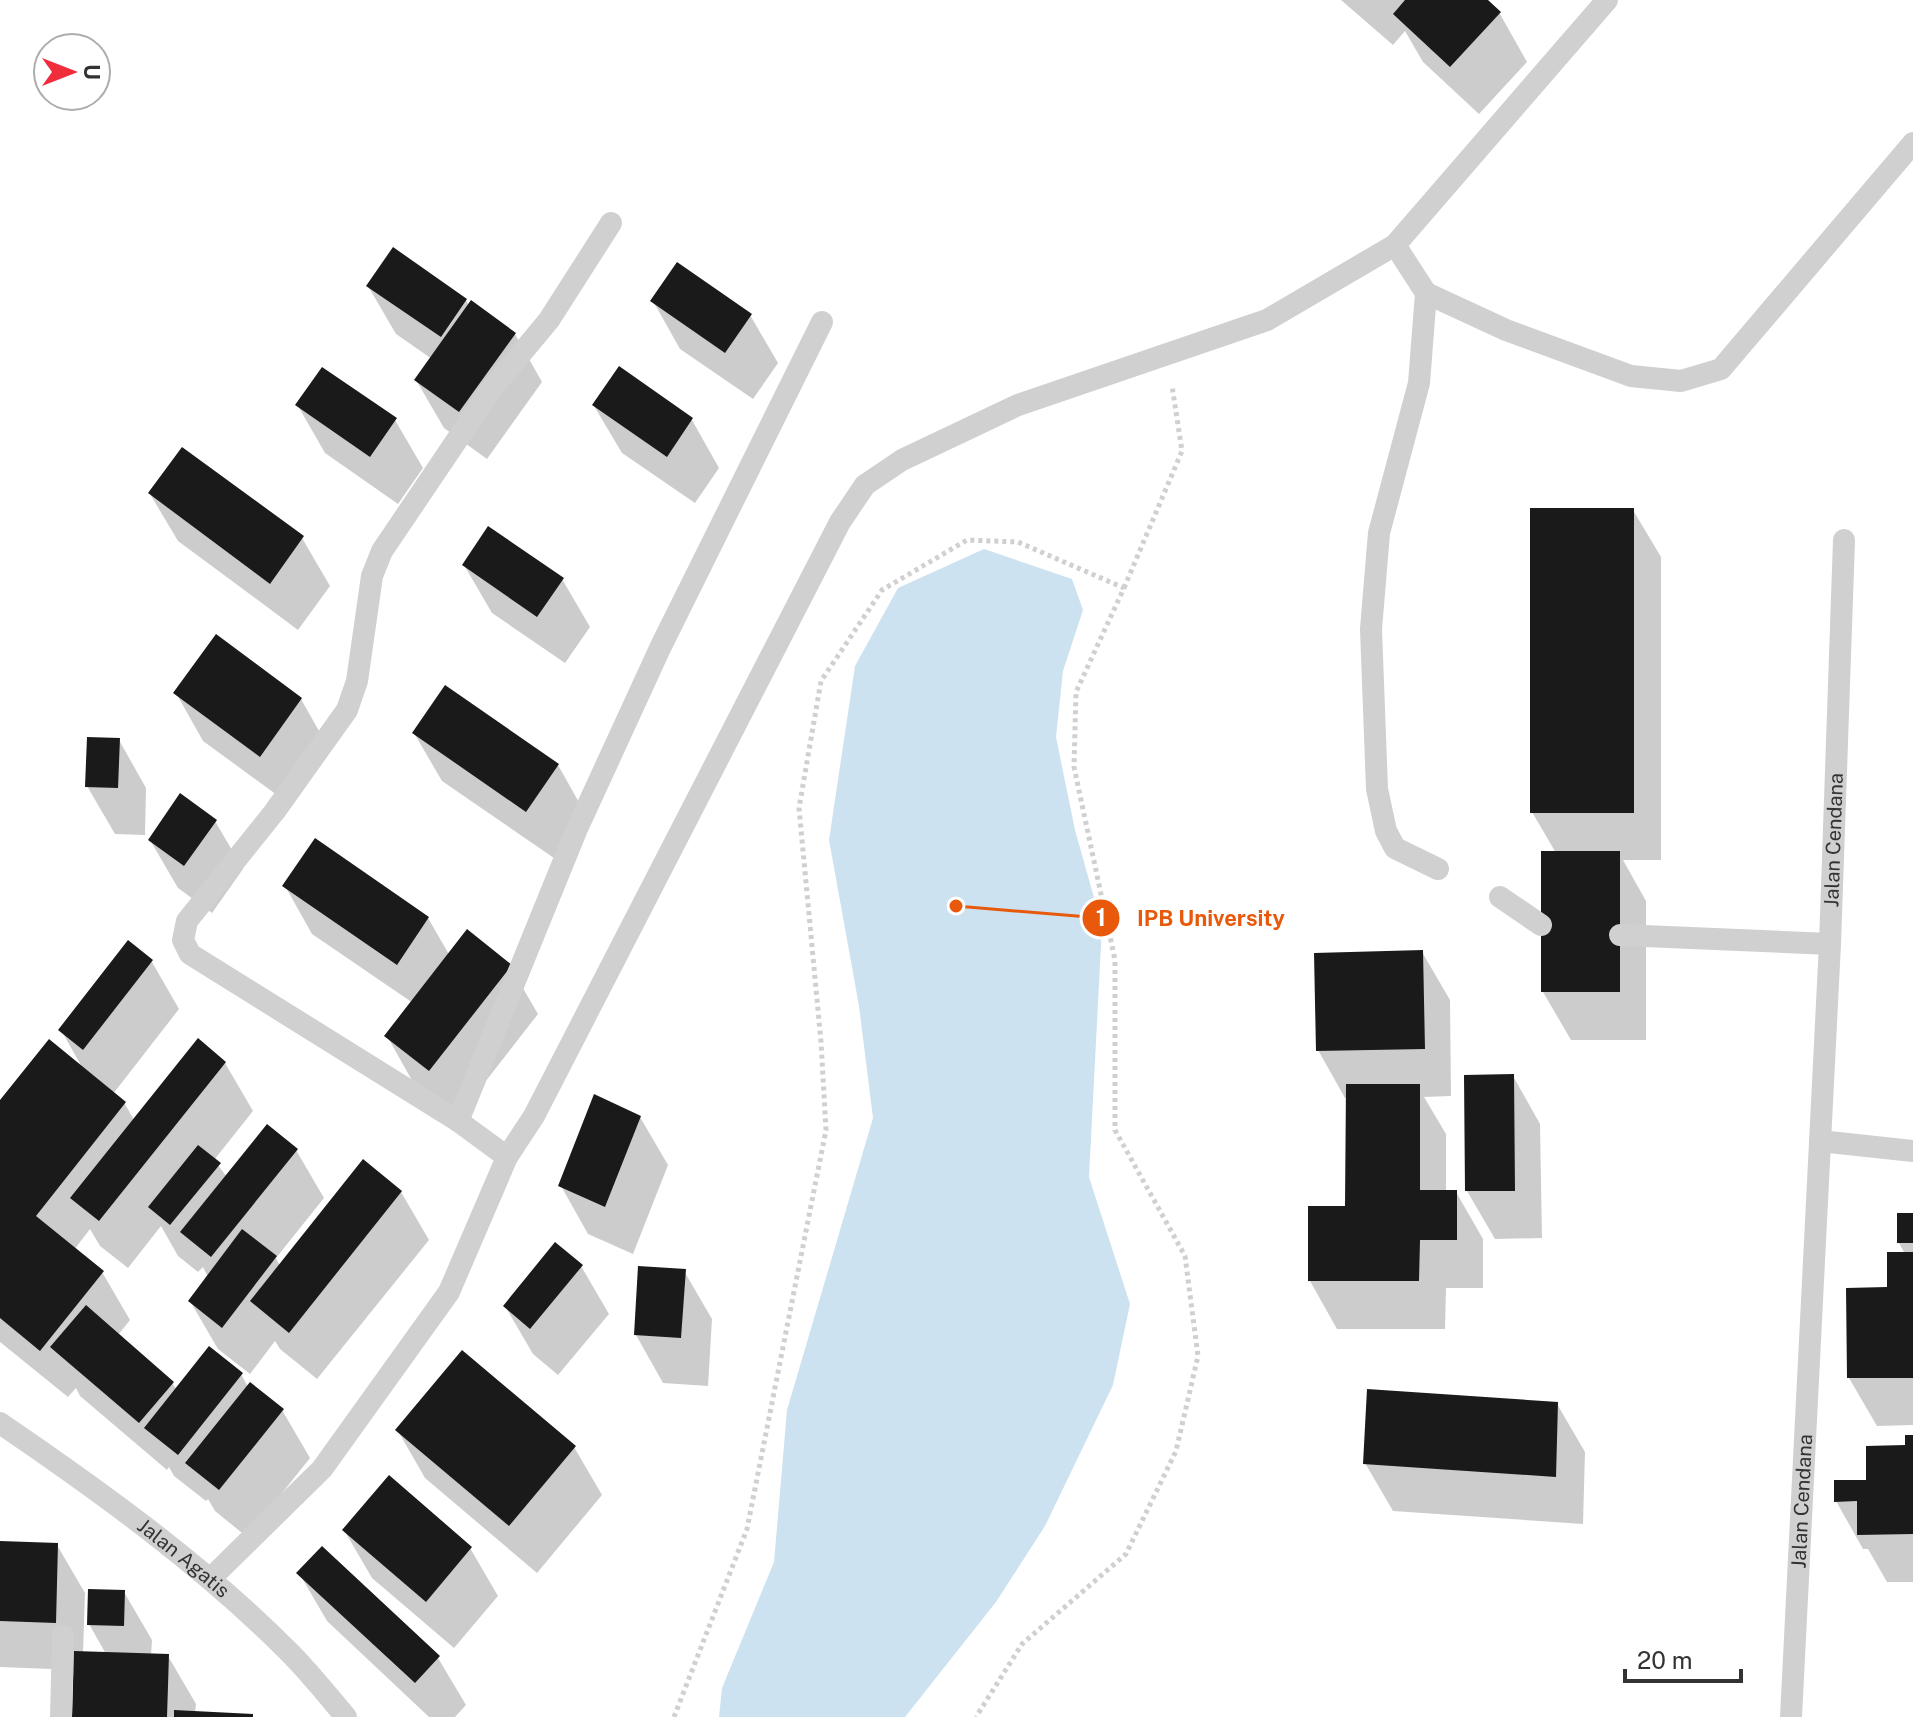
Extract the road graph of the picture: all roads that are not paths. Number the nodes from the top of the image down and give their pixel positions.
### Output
1 (1607, 0) edge
2 (1913, 143) edge
3 (611, 223) dead end
4 (1395, 245) junction
5 (1426, 293) junction
6 (822, 322) dead end
7 (1844, 540) dead end
8 (1438, 869) dead end
9 (1500, 897) dead end
10 (1541, 925) dead end
11 (1620, 935) dead end
12 (1830, 944) junction
13 (458, 1121) junction
14 (1820, 1141) junction
15 (1913, 1151) edge
16 (507, 1157) junction
17 (0, 1423) edge
18 (210, 1579) junction
19 (63, 1636) dead end
20 (61, 1717) edge
21 (346, 1717) edge
22 (1791, 1717) edge

1 - 4 lane
2 - 5 lane
3 - 13 lane
4 - 5 lane
4 - 16 lane
5 - 8 lane
6 - 13 lane
7 - 12 lane, Jalan Cendana
9 - 10 lane
11 - 12 lane
12 - 14 lane, Jalan Cendana
13 - 16 lane
14 - 15 lane
14 - 22 lane, Jalan Cendana
16 - 18 lane
17 - 18 lane, Jalan Agatis
18 - 21 lane, Jalan Agatis
19 - 20 lane

